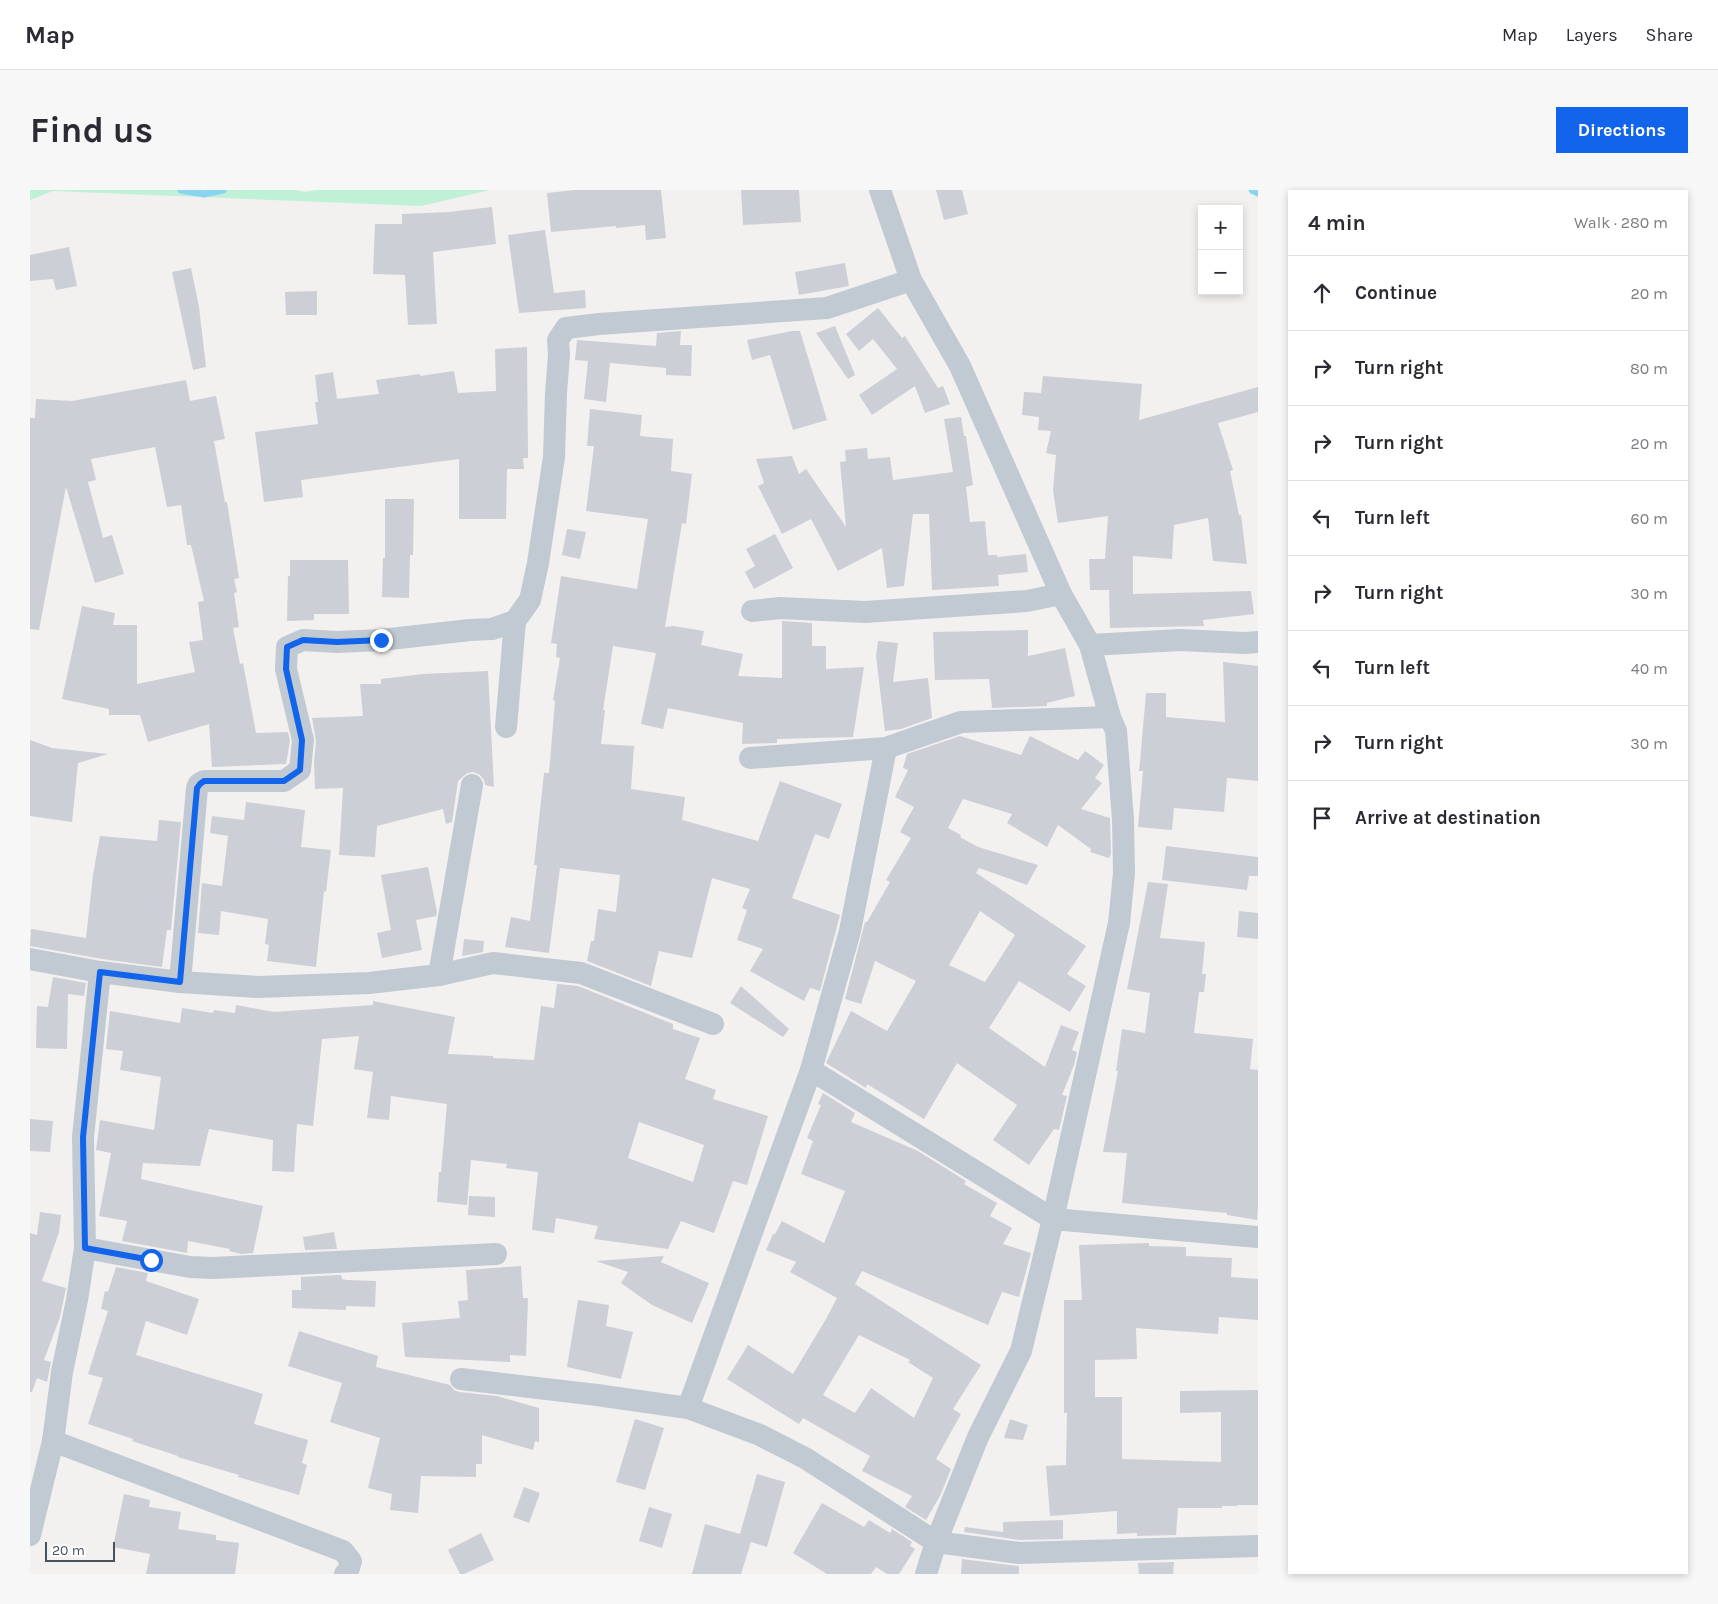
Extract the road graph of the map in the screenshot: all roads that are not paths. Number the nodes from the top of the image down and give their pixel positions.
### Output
1 (880, 190) edge
2 (911, 280) junction
3 (1061, 594) junction
4 (752, 611) dead end
5 (515, 621) junction
6 (1258, 642) edge
7 (1090, 645) junction
8 (1110, 716) junction
9 (506, 727) dead end
10 (886, 748) junction
11 (750, 758) dead end
12 (472, 785) dead end
13 (30, 959) edge
14 (100, 972) junction
15 (439, 975) junction
16 (180, 982) junction
17 (713, 1024) dead end
18 (811, 1070) junction
19 (1053, 1219) junction
20 (1258, 1237) edge
21 (85, 1248) junction
22 (496, 1254) dead end
23 (462, 1379) dead end
24 (688, 1408) junction
25 (52, 1441) junction
26 (30, 1536) edge
27 (936, 1542) junction
28 (1258, 1546) edge
29 (344, 1574) edge
30 (926, 1574) edge

1 - 2 street
2 - 3 street
2 - 5 street
3 - 4 street
3 - 7 street
5 - 9 street
5 - 16 street
6 - 7 street
7 - 8 street
8 - 10 street
8 - 19 street
10 - 11 street
10 - 18 street
12 - 15 street
13 - 14 street
14 - 16 street
14 - 21 street
15 - 16 street
15 - 17 street
18 - 19 street
18 - 24 street
19 - 20 street
19 - 27 street
21 - 22 street
21 - 25 street
23 - 24 street
24 - 27 street
25 - 26 street
25 - 29 street
27 - 28 street
27 - 30 street

